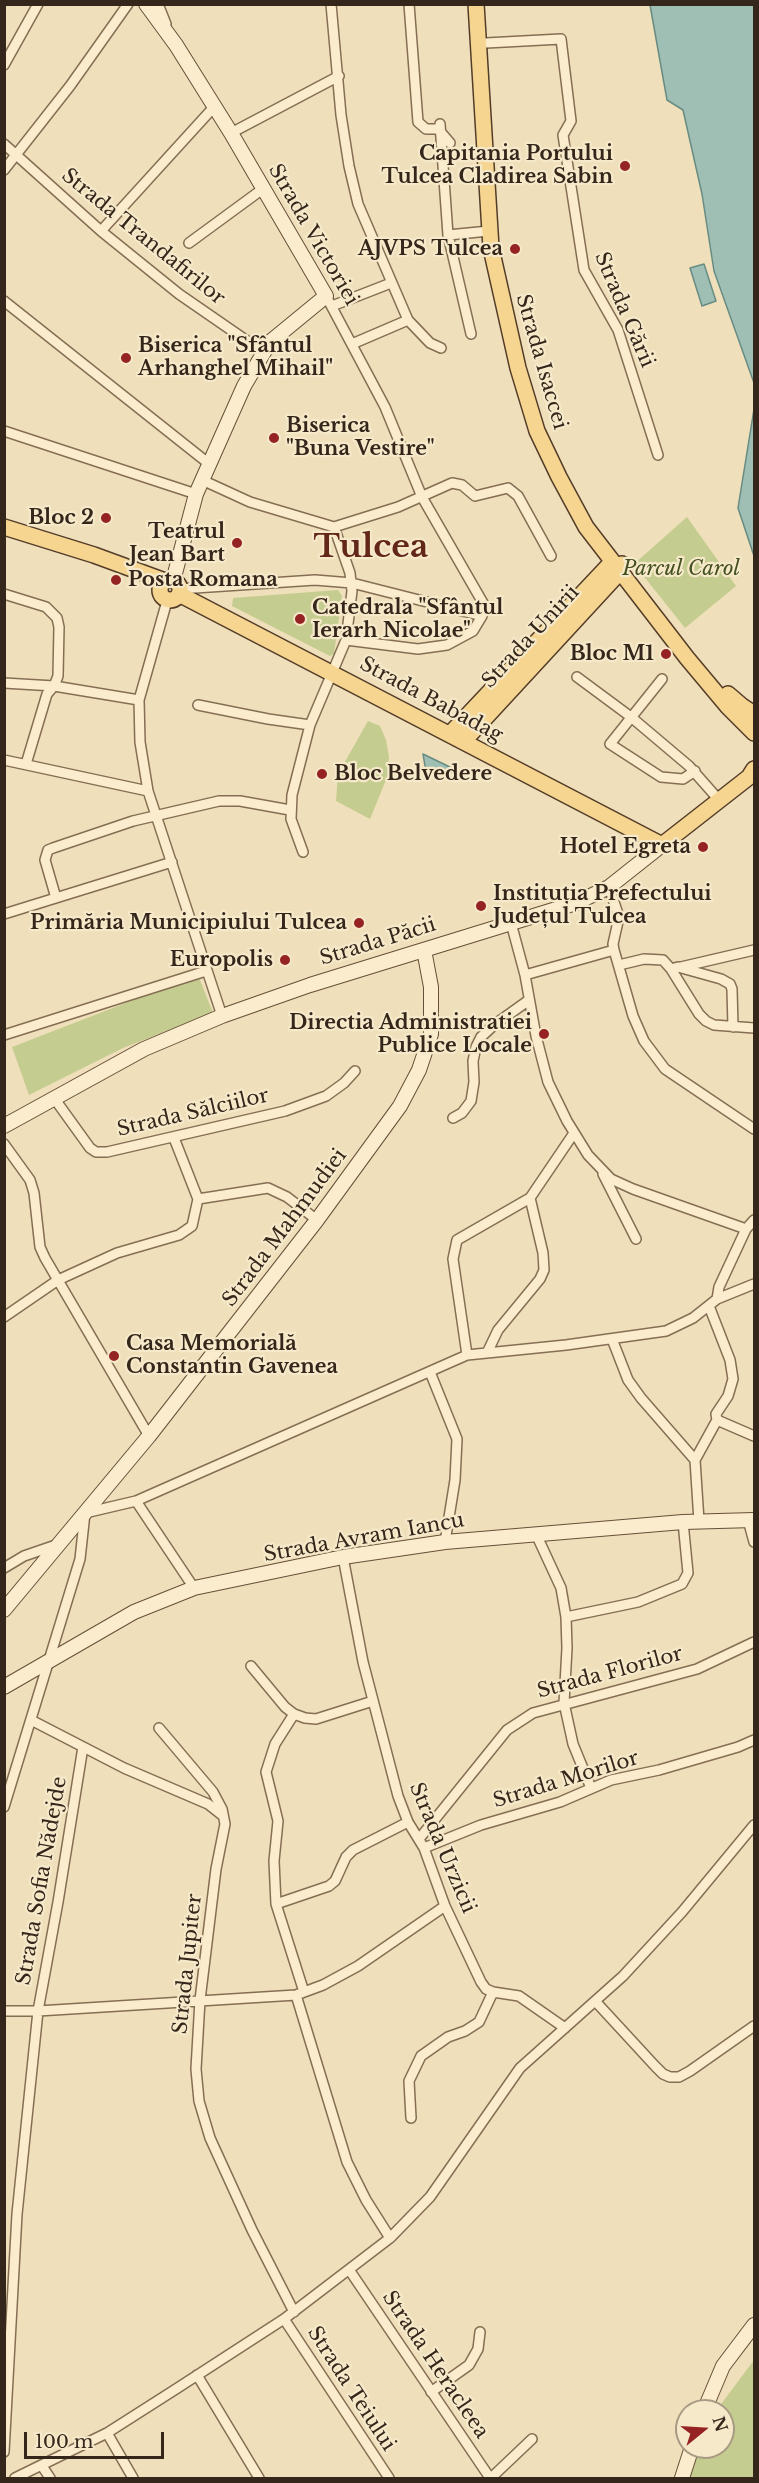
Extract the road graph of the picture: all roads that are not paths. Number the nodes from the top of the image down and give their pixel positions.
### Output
1 (38, 4) edge
2 (128, 4) edge
3 (146, 4) edge
4 (158, 4) edge
5 (331, 4) edge
6 (409, 4) edge
7 (476, 4) edge
8 (484, 4) edge
9 (486, 43) junction
10 (176, 45) junction
11 (4, 65) edge
12 (339, 76) junction
13 (213, 108) junction
14 (441, 128) junction
15 (231, 133) junction
16 (450, 143) dead end
17 (4, 144) edge
18 (17, 154) junction
19 (4, 170) edge
20 (264, 188) junction
21 (101, 231) junction
22 (489, 231) junction
23 (448, 235) junction
24 (189, 243) dead end
25 (392, 284) junction
26 (4, 301) edge
27 (329, 301) junction
28 (408, 320) junction
29 (471, 334) dead end
30 (352, 344) junction
31 (441, 348) dead end
32 (263, 352) junction
33 (4, 430) edge
34 (658, 455) dead end
35 (208, 463) junction
36 (202, 480) junction
37 (196, 494) junction
38 (422, 497) junction
39 (4, 527) edge
40 (334, 527) junction
41 (4, 536) edge
42 (551, 556) dead end
43 (618, 563) junction
44 (352, 583) junction
45 (171, 589) junction
46 (4, 594) edge
47 (482, 616) junction
48 (346, 640) junction
49 (333, 672) junction
50 (577, 677) dead end
51 (662, 679) dead end
52 (4, 682) edge
53 (54, 686) junction
54 (139, 700) junction
55 (198, 705) dead end
56 (754, 714) edge
57 (631, 717) junction
58 (310, 725) junction
59 (754, 733) edge
60 (450, 734) junction
61 (465, 740) junction
62 (7, 761) edge
63 (26, 764) junction
64 (695, 771) junction
65 (752, 773) edge
66 (148, 791) junction
67 (719, 800) junction
68 (290, 810) junction
69 (156, 815) junction
70 (663, 845) junction
71 (303, 852) dead end
72 (172, 862) junction
73 (609, 887) junction
74 (56, 898) junction
75 (4, 914) edge
76 (511, 923) junction
77 (424, 950) junction
78 (614, 950) junction
79 (754, 950) edge
80 (619, 966) junction
81 (675, 968) junction
82 (206, 971) junction
83 (525, 975) junction
84 (529, 1000) junction
85 (222, 1016) junction
86 (733, 1027) junction
87 (754, 1028) edge
88 (4, 1035) edge
89 (355, 1071) dead end
90 (54, 1098) junction
91 (453, 1118) dead end
92 (4, 1126) edge
93 (754, 1129) edge
94 (574, 1133) junction
95 (174, 1138) junction
96 (4, 1144) edge
97 (602, 1172) junction
98 (530, 1198) junction
99 (198, 1199) junction
100 (317, 1220) junction
101 (754, 1220) edge
102 (746, 1229) junction
103 (636, 1239) dead end
104 (58, 1280) junction
105 (754, 1284) edge
106 (717, 1299) junction
107 (709, 1306) junction
108 (4, 1317) edge
109 (612, 1339) junction
110 (487, 1353) junction
111 (467, 1355) junction
112 (430, 1372) junction
113 (717, 1420) junction
114 (149, 1436) junction
115 (754, 1436) edge
116 (695, 1460) junction
117 (136, 1501) junction
118 (85, 1513) junction
119 (751, 1520) edge
120 (699, 1521) junction
121 (683, 1522) junction
122 (536, 1534) junction
123 (445, 1542) junction
124 (754, 1542) edge
125 (58, 1544) junction
126 (4, 1555) edge
127 (343, 1557) junction
128 (9, 1565) edge
129 (194, 1588) junction
130 (4, 1610) edge
131 (566, 1617) junction
132 (754, 1642) edge
133 (50, 1661) junction
134 (250, 1666) dead end
135 (4, 1687) edge
136 (373, 1701) junction
137 (564, 1703) junction
138 (294, 1714) junction
139 (31, 1720) junction
140 (159, 1728) dead end
141 (754, 1740) edge
142 (83, 1747) junction
143 (591, 1788) junction
144 (4, 1808) edge
145 (223, 1816) junction
146 (408, 1822) junction
147 (754, 1825) edge
148 (419, 1839) junction
149 (424, 1848) junction
150 (276, 1904) junction
151 (446, 1906) junction
152 (493, 1992) junction
153 (300, 1994) junction
154 (200, 2000) junction
155 (596, 2002) junction
156 (4, 2011) edge
157 (38, 2011) junction
158 (754, 2026) edge
159 (565, 2028) junction
160 (411, 2118) dead end
161 (390, 2238) junction
162 (350, 2271) junction
163 (294, 2312) junction
164 (284, 2319) junction
165 (754, 2325) edge
166 (480, 2332) dead end
167 (197, 2375) junction
168 (431, 2392) junction
169 (709, 2399) edge
170 (107, 2433) junction
171 (532, 2439) dead end
172 (4, 2452) edge
173 (688, 2459) edge
174 (42, 2466) junction
175 (15, 2478) edge
176 (50, 2478) edge
177 (133, 2478) edge
178 (259, 2478) edge
179 (389, 2478) edge
180 (490, 2478) edge
181 (682, 2478) edge

1 - 11 street
2 - 18 street
3 - 10 street, Strada Victoriei
4 - 10 street
5 - 12 street
6 - 14 street
7 - 22 main road, Strada Isaccei
8 - 9 main road, Strada Isaccei
9 - 34 street, Strada Gării
9 - 43 main road, Strada Isaccei
10 - 13 street, Strada Victoriei
12 - 15 street
12 - 25 street
13 - 15 street, Strada Victoriei
13 - 21 street
14 - 16 street
14 - 23 street
15 - 20 street, Strada Victoriei
17 - 18 street, Strada Trandafirilor
18 - 19 street
18 - 21 street, Strada Trandafirilor
20 - 24 street
20 - 27 street, Strada Victoriei
21 - 32 street, Strada Trandafirilor
22 - 23 street
22 - 43 main road, Strada Isaccei
23 - 29 street
25 - 27 street
25 - 28 street
26 - 35 street
27 - 30 street, Strada Victoriei
27 - 32 street
28 - 30 street
28 - 31 street
30 - 38 street, Strada Victoriei
32 - 35 street
33 - 37 street
35 - 36 street
36 - 37 street
36 - 40 street
37 - 45 street
38 - 40 street
38 - 42 street
38 - 47 street, Strada Victoriei
39 - 45 main road, Strada Babadag
40 - 44 street
41 - 45 main road, Strada Babadag
43 - 56 main road, Strada Isaccei
43 - 59 main road, Strada Isaccei
43 - 60 main road, Strada Unirii
43 - 61 main road, Strada Unirii
44 - 45 street
44 - 47 street
44 - 48 street
45 - 49 main road, Strada Babadag
45 - 54 street
46 - 53 street
47 - 48 street
48 - 49 street
49 - 58 street
49 - 60 main road, Strada Babadag
50 - 57 street
51 - 57 street
52 - 53 street
53 - 54 street
53 - 63 street
54 - 66 street
55 - 58 street
57 - 64 street
57 - 64 street
58 - 68 street
60 - 61 main road, Strada Babadag
61 - 70 main road, Strada Babadag
62 - 63 street
63 - 66 street
64 - 67 street
65 - 67 main road, Strada Păcii
66 - 69 street
67 - 70 main road, Strada Păcii
68 - 69 street
68 - 71 street
69 - 72 street
69 - 74 street
70 - 73 street, Strada Păcii
72 - 74 street
72 - 82 street
73 - 76 street, Strada Păcii
73 - 78 street
74 - 75 street
76 - 77 street, Strada Păcii
76 - 83 street
77 - 85 street, Strada Păcii
77 - 100 street, Strada Mahmudiei
78 - 80 street
78 - 83 street
79 - 81 street
80 - 81 street
80 - 93 street
81 - 86 street
81 - 86 street
82 - 85 street
82 - 88 street
83 - 84 street
84 - 91 street
84 - 94 street
85 - 90 street, Strada Păcii
86 - 87 street
89 - 95 street, Strada Sălciilor
90 - 92 street, Strada Păcii
90 - 95 street, Strada Sălciilor
94 - 97 street
94 - 98 street
95 - 99 street
96 - 104 street
97 - 102 street
97 - 103 street
98 - 110 street
98 - 111 street
99 - 100 street
99 - 104 street
100 - 114 street, Strada Mahmudiei
101 - 102 street
102 - 106 street
104 - 108 street
104 - 114 street
105 - 106 street
106 - 107 street
107 - 109 street
107 - 113 street
109 - 110 street
109 - 116 street
110 - 111 street
111 - 112 street
112 - 117 street
112 - 123 street
113 - 115 street
113 - 116 street
114 - 118 street, Strada Mahmudiei
116 - 120 street
117 - 118 street
117 - 129 street
118 - 125 street, Strada Mahmudiei
118 - 133 street
119 - 120 street, Strada Avram Iancu
119 - 124 street
120 - 121 street, Strada Avram Iancu
121 - 122 street, Strada Avram Iancu
121 - 131 street
122 - 123 street, Strada Avram Iancu
122 - 131 street
123 - 127 street, Strada Avram Iancu
125 - 128 street
125 - 130 street, Strada Mahmudiei
126 - 128 street
127 - 129 street, Strada Avram Iancu
127 - 136 street, Strada Urzicii
129 - 133 street, Strada Avram Iancu
131 - 137 street
132 - 137 street, Strada Florilor
133 - 135 street, Strada Avram Iancu
133 - 139 street
134 - 138 street
136 - 138 street
136 - 146 street, Strada Urzicii
137 - 143 street
137 - 148 street, Strada Florilor
138 - 150 street
139 - 142 street
139 - 144 street
140 - 145 street
141 - 143 street, Strada Morilor
142 - 145 street
142 - 157 street, Strada Sofia Nădejde
143 - 149 street, Strada Morilor
145 - 154 street, Strada Jupiter
146 - 148 street, Strada Urzicii
146 - 150 street
147 - 155 street
148 - 149 street, Strada Urzicii
149 - 151 street, Strada Urzicii
150 - 153 street
151 - 152 street, Strada Urzicii
151 - 153 street
152 - 159 street
152 - 160 street
153 - 154 street
153 - 161 street
154 - 157 street
154 - 163 street, Strada Jupiter
155 - 158 street
155 - 159 street
156 - 157 street
157 - 172 street, Strada Sofia Nădejde
159 - 161 street
161 - 162 street
162 - 163 street
162 - 168 street, Strada Heracleea
163 - 164 street
164 - 167 street
164 - 179 street, Strada Teiului
165 - 169 street
166 - 168 street
167 - 170 street
167 - 178 street
168 - 180 street, Strada Heracleea
170 - 174 street
170 - 177 street
171 - 180 street
173 - 181 street
174 - 175 street
174 - 176 street

